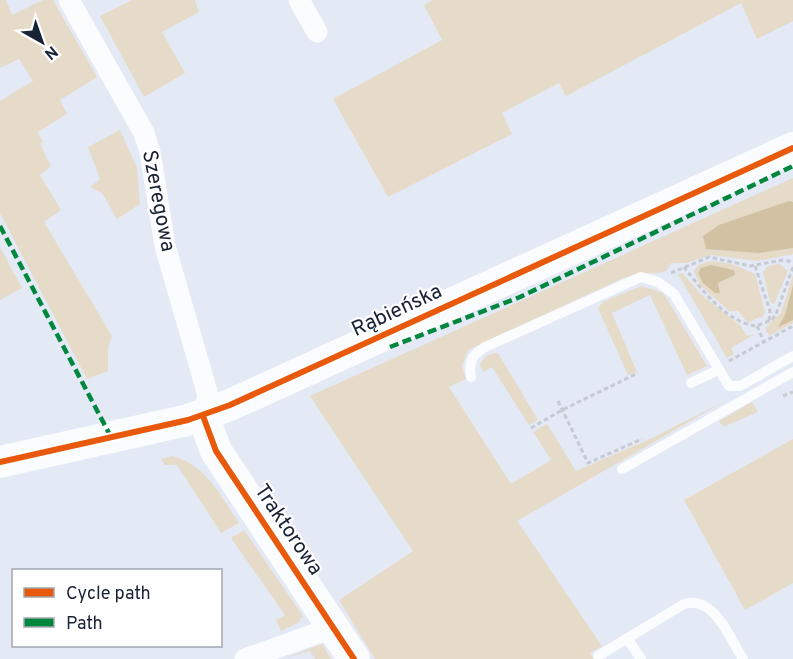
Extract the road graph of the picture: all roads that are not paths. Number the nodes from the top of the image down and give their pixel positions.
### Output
1 (69, 0) edge
2 (298, 0) edge
3 (317, 32) dead end
4 (793, 148) edge
5 (793, 356) edge
6 (717, 369) junction
7 (793, 372) edge
8 (471, 377) dead end
9 (691, 383) dead end
10 (203, 416) junction
11 (0, 462) edge
12 (622, 469) dead end
13 (331, 625) junction
14 (627, 638) junction
15 (598, 656) dead end
16 (245, 659) edge
17 (354, 659) edge
18 (640, 659) edge
19 (743, 659) edge

1 - 10 street, Szeregowa
2 - 3 street
4 - 10 street, Rąbieńska
5 - 6 lane
6 - 8 lane
6 - 9 lane
7 - 12 lane
10 - 11 street, Rąbieńska
10 - 13 street, Traktorowa
13 - 16 street
13 - 17 street, Traktorowa
14 - 15 lane
14 - 18 lane
14 - 19 lane

